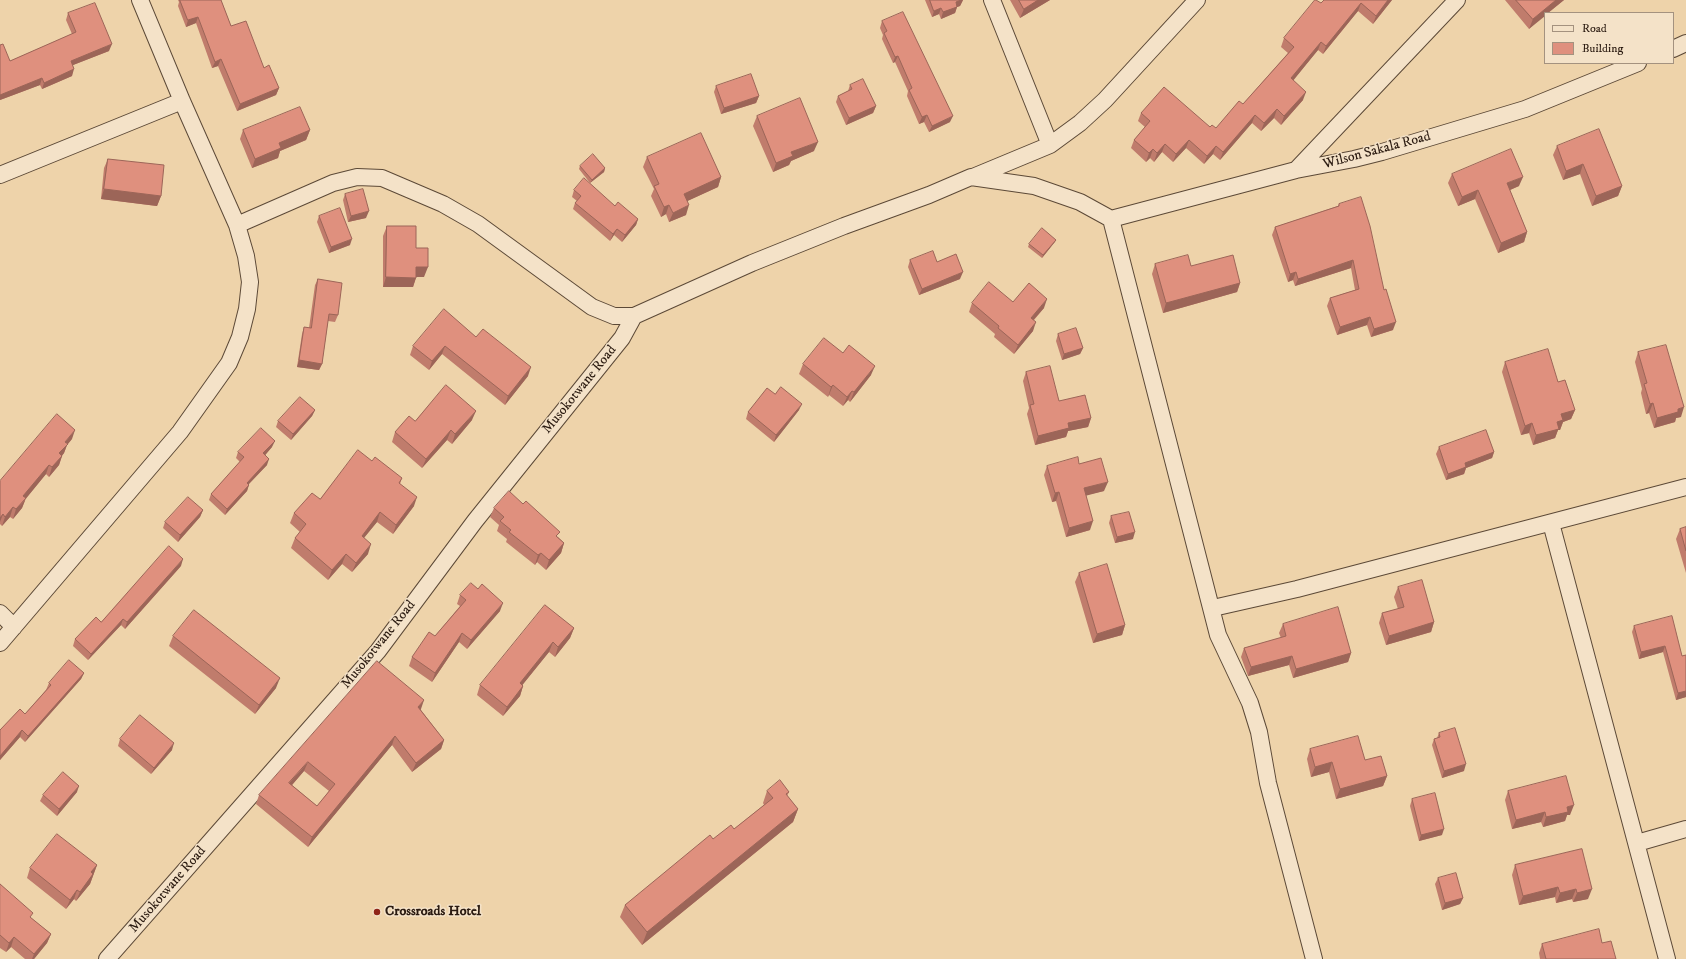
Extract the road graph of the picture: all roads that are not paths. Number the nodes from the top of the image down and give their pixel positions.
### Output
1 (140, 0) edge
2 (992, 0) edge
3 (1197, 0) edge
4 (1457, 0) edge
5 (1686, 43) edge
6 (1674, 49) edge
7 (1636, 64) edge
8 (182, 101) junction
9 (1050, 145) junction
10 (1296, 170) junction
11 (0, 175) edge
12 (972, 177) junction
13 (1111, 219) junction
14 (237, 225) junction
15 (634, 316) junction
16 (1686, 487) edge
17 (1551, 523) junction
18 (1213, 608) junction
19 (0, 613) edge
20 (14, 627) junction
21 (0, 643) edge
22 (1686, 829) edge
23 (1637, 843) junction
24 (107, 959) edge
25 (1314, 959) edge
26 (1667, 959) edge

1 - 8 street
2 - 9 street
3 - 9 street
4 - 10 street
5 - 6 street
7 - 10 street, Wilson Sakala Road
8 - 11 street
8 - 14 street
9 - 12 street
10 - 13 street, Wilson Sakala Road
12 - 13 street
12 - 15 street
13 - 18 street
14 - 15 street
14 - 20 street
15 - 24 street, Musokotwane Road
16 - 17 street
17 - 18 street
17 - 23 street
18 - 25 street
19 - 20 street
20 - 21 street
22 - 23 street
23 - 26 street

